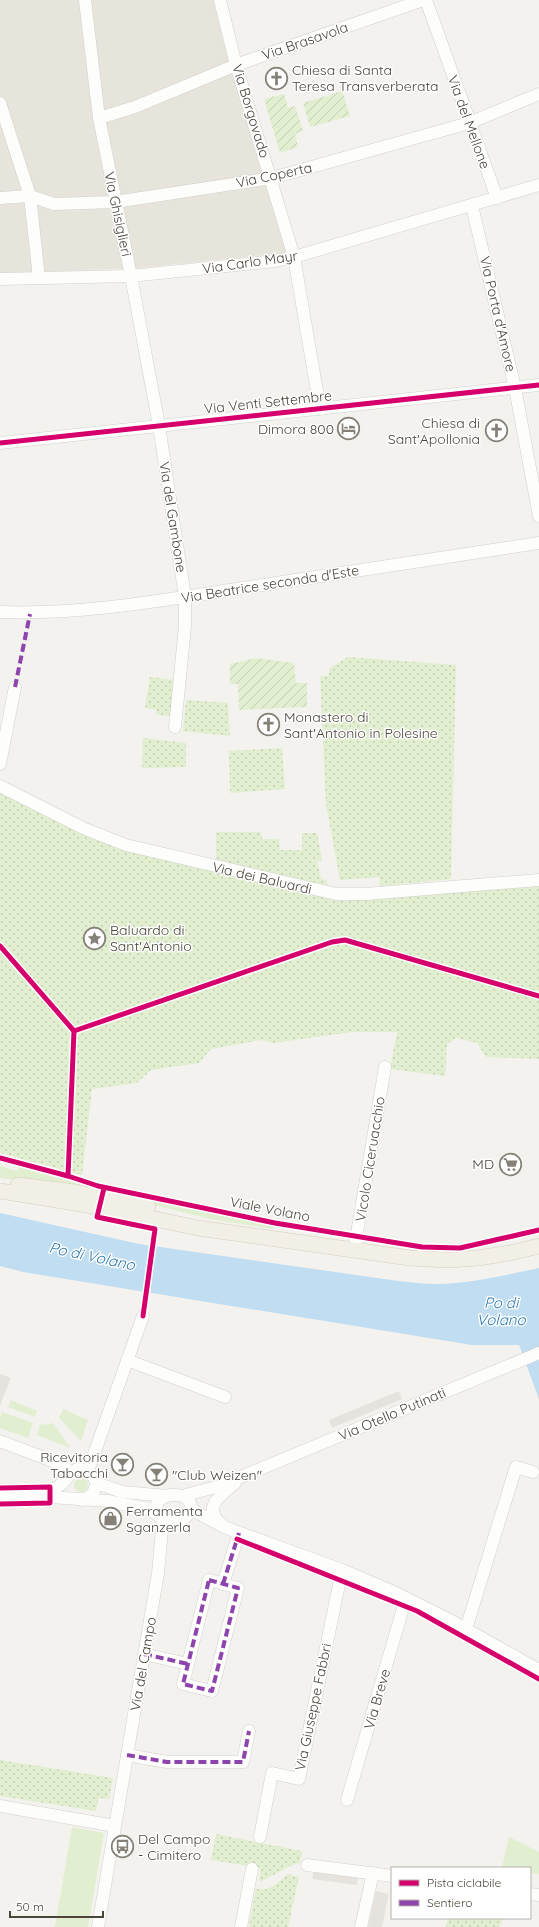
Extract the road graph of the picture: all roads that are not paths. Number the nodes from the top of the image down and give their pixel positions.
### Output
1 (85, 0) edge
2 (220, 0) edge
3 (423, 0) edge
4 (426, 0) edge
5 (236, 66) junction
6 (539, 94) edge
7 (0, 103) edge
8 (98, 118) junction
9 (469, 123) junction
10 (272, 178) junction
11 (539, 185) edge
12 (30, 196) junction
13 (0, 198) edge
14 (497, 198) junction
15 (115, 202) junction
16 (472, 206) junction
17 (294, 257) junction
18 (131, 276) junction
19 (39, 278) junction
20 (0, 279) edge
21 (539, 385) edge
22 (516, 388) junction
23 (320, 409) junction
24 (158, 426) junction
25 (0, 443) edge
26 (539, 516) edge
27 (539, 542) edge
28 (186, 597) junction
29 (0, 612) edge
30 (15, 687) dead end
31 (174, 727) dead end
32 (0, 764) edge
33 (0, 786) edge
34 (539, 880) edge
35 (385, 1067) dead end
36 (0, 1182) edge
37 (0, 1191) edge
38 (239, 1233) junction
39 (539, 1246) edge
40 (354, 1251) junction
41 (143, 1316) dead end
42 (539, 1353) edge
43 (127, 1360) junction
44 (224, 1397) dead end
45 (0, 1441) edge
46 (88, 1471) junction
47 (533, 1472) dead end
48 (245, 1475) junction
49 (69, 1476) junction
50 (96, 1484) junction
51 (35, 1496) junction
52 (167, 1496) junction
53 (182, 1496) junction
54 (0, 1497) edge
55 (78, 1499) junction
56 (187, 1513) junction
57 (160, 1516) junction
58 (224, 1527) junction
59 (239, 1533) junction
60 (342, 1570) junction
61 (158, 1573) junction
62 (223, 1584) junction
63 (406, 1598) junction
64 (466, 1629) junction
65 (144, 1654) junction
66 (188, 1664) junction
67 (539, 1670) edge
68 (249, 1731) dead end
69 (127, 1755) junction
70 (347, 1800) dead end
71 (0, 1806) edge
72 (115, 1826) junction
73 (260, 1837) dead end
74 (307, 1865) dead end
75 (252, 1869) dead end
76 (373, 1873) junction
77 (391, 1876) edge
78 (98, 1927) edge
79 (241, 1927) edge
80 (361, 1927) edge

1 - 8 street, Via Ghisiglieri
2 - 5 street, Via Borgovado
3 - 5 street, Via Brasavola
4 - 9 street, Via del Mellone
5 - 8 street, Via Brasavola
5 - 10 street, Via Borgovado
6 - 9 street, Via Coperta
7 - 12 street
8 - 15 street, Via Ghisiglieri
9 - 10 street, Via Coperta
9 - 14 street, Via del Mellone
10 - 15 street, Via Coperta
10 - 17 street, Via Borgovado
11 - 14 street, Via Carlo Mayr
12 - 13 street, Via Coperta
12 - 15 street, Via Coperta
12 - 19 street
14 - 16 street, Via Carlo Mayr
15 - 18 street, Via Ghisiglieri
16 - 17 street, Via Carlo Mayr
16 - 22 street, Via Porta d'Amore
17 - 18 street, Via Carlo Mayr
17 - 23 street, Via Borgovado
18 - 19 street, Via Carlo Mayr
18 - 24 street, Via Ghisiglieri
19 - 20 street, Via Carlo Mayr
21 - 22 street, Via Venti Settembre
22 - 23 street, Via Venti Settembre
22 - 26 street, Via Porta d'Amore
23 - 24 street, Via Venti Settembre
24 - 25 street, Via Venti Settembre
24 - 28 street, Via del Gambone
27 - 28 street, Via Beatrice seconda d'Este
28 - 29 street, Via Beatrice seconda d'Este
28 - 31 street, Via del Gambone
30 - 32 street
33 - 34 street, Via dei Baluardi
35 - 40 street, Vicolo Ciceruacchio
36 - 38 main road, Viale Volano
37 - 38 main road, Viale Volano
38 - 40 main road, Viale Volano
39 - 40 main road, Viale Volano
41 - 43 street
42 - 48 street, Via Otello Putinati
43 - 44 street
43 - 46 street
45 - 49 street
46 - 49 street
46 - 50 street
47 - 64 street
48 - 53 street, Via Otello Putinati
48 - 56 street, Via Otello Putinati
48 - 58 street
49 - 51 street
49 - 55 street
50 - 52 street
50 - 55 street
51 - 54 street
51 - 55 street
52 - 53 street
52 - 57 street
53 - 56 street
55 - 57 street
56 - 57 street
56 - 58 street
56 - 61 street, Via del Campo
57 - 61 street, Via del Campo
58 - 59 street
59 - 60 street
59 - 62 street
60 - 63 street
60 - 73 street, Via Giuseppe Fabbri
61 - 65 street, Via del Campo
62 - 66 street
62 - 66 street
63 - 64 street
63 - 70 street, Via Breve
64 - 67 street
65 - 66 street
65 - 69 street, Via del Campo
68 - 69 street
69 - 72 street, Via del Campo
71 - 72 street
72 - 78 street, Via del Campo
74 - 76 street
75 - 79 street
76 - 77 street
76 - 80 street

